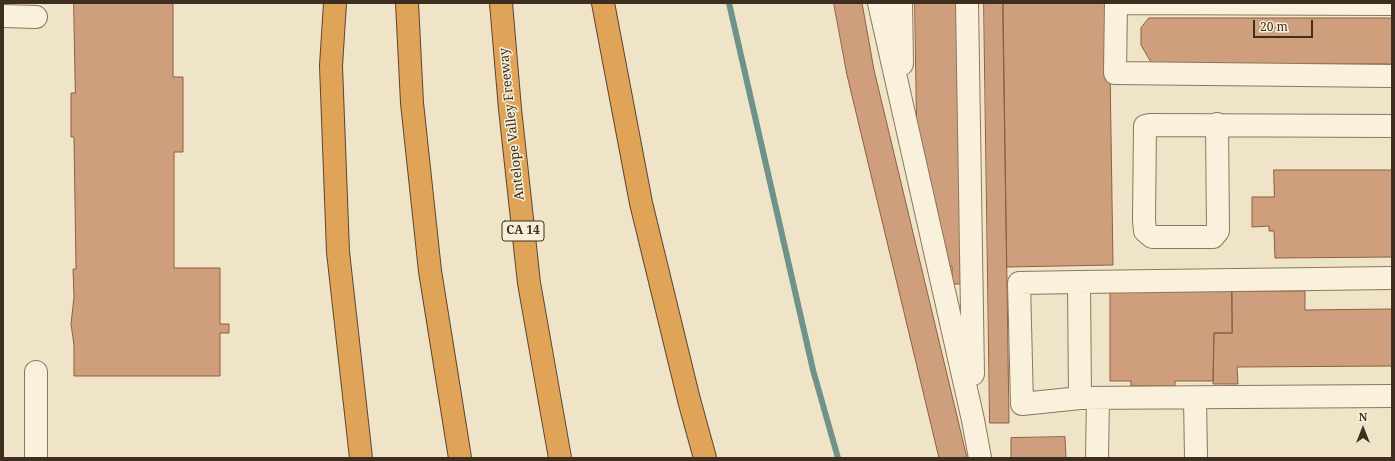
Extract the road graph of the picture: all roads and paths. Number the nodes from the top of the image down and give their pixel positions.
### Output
1 (335, 3) edge
2 (407, 3) edge
3 (501, 3) edge
4 (603, 3) edge
5 (878, 3) edge
6 (901, 3) edge
7 (967, 3) edge
8 (1392, 4) edge
9 (3, 16) edge
10 (36, 17) dead end
11 (1392, 76) edge
12 (902, 106) junction
13 (1217, 124) junction
14 (1392, 126) edge
15 (1392, 278) edge
16 (1079, 282) junction
17 (36, 372) dead end
18 (1392, 396) edge
19 (1089, 398) junction
20 (1195, 398) junction
21 (973, 420) junction
22 (36, 458) edge
23 (362, 458) edge
24 (460, 458) edge
25 (560, 458) edge
26 (706, 458) edge
27 (980, 458) edge
28 (1097, 458) edge
29 (1196, 458) edge

1 - 23 highway
2 - 24 highway
3 - 25 highway, Antelope Valley Freeway / CA 14
4 - 26 highway
5 - 12 lane
6 - 12 lane
7 - 21 lane
8 - 11 lane
9 - 10 lane
12 - 21 lane
13 - 13 lane
13 - 14 lane
15 - 16 lane
16 - 19 lane
16 - 19 lane
17 - 22 lane
18 - 20 lane
19 - 20 lane
19 - 28 lane
20 - 29 lane
21 - 27 lane

